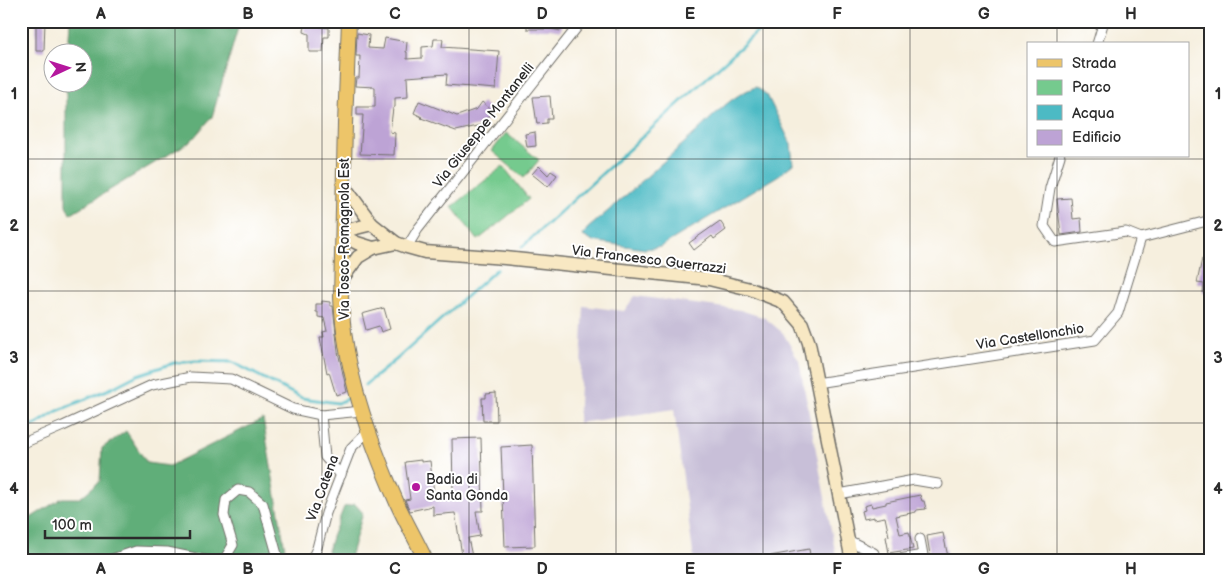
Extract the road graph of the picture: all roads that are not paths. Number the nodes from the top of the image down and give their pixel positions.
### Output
1 (349, 21) edge
2 (582, 21) edge
3 (1104, 21) edge
4 (1098, 42) edge
5 (1059, 158) edge
6 (344, 186) junction
7 (1211, 220) edge
8 (372, 224) junction
9 (343, 235) junction
10 (1141, 238) junction
11 (402, 245) junction
12 (373, 248) junction
13 (342, 279) junction
14 (816, 383) junction
15 (362, 411) junction
16 (321, 415) junction
17 (368, 431) junction
18 (21, 444) edge
19 (341, 475) junction
20 (938, 484) dead end
21 (839, 494) junction
22 (920, 539) dead end
23 (848, 540) junction
24 (903, 560) edge
25 (106, 561) edge
26 (282, 561) edge
27 (311, 561) edge
28 (426, 561) edge
29 (852, 561) edge
30 (876, 561) edge
31 (888, 561) edge

1 - 6 main road, Via Tosco-Romagnola Est
2 - 11 street, Via Giuseppe Montanelli
3 - 4 street
5 - 10 street
6 - 8 main road, Via Francesco Guerrazzi
6 - 9 main road, Via Tosco-Romagnola Est
7 - 10 street
8 - 9 main road
8 - 11 main road, Via Francesco Guerrazzi
9 - 12 main road
9 - 13 main road, Via Tosco-Romagnola Est
10 - 14 street, Via Castellonchio
11 - 12 main road, Via Francesco Guerrazzi
11 - 14 main road, Via Francesco Guerrazzi
12 - 13 main road, Via Francesco Guerrazzi
13 - 15 main road, Via Tosco-Romagnola Est
14 - 21 main road, Via Francesco Guerrazzi
15 - 16 street
15 - 17 main road, Via Tosco-Romagnola Est
16 - 18 street
16 - 19 street
17 - 19 street, Via Catena
17 - 28 main road, Via Tosco-Romagnola Est
19 - 27 street, Via Catena
20 - 21 street
21 - 23 main road, Via Francesco Guerrazzi
22 - 24 street
23 - 29 main road, Via Francesco Guerrazzi
23 - 30 street
24 - 31 street
25 - 26 street

